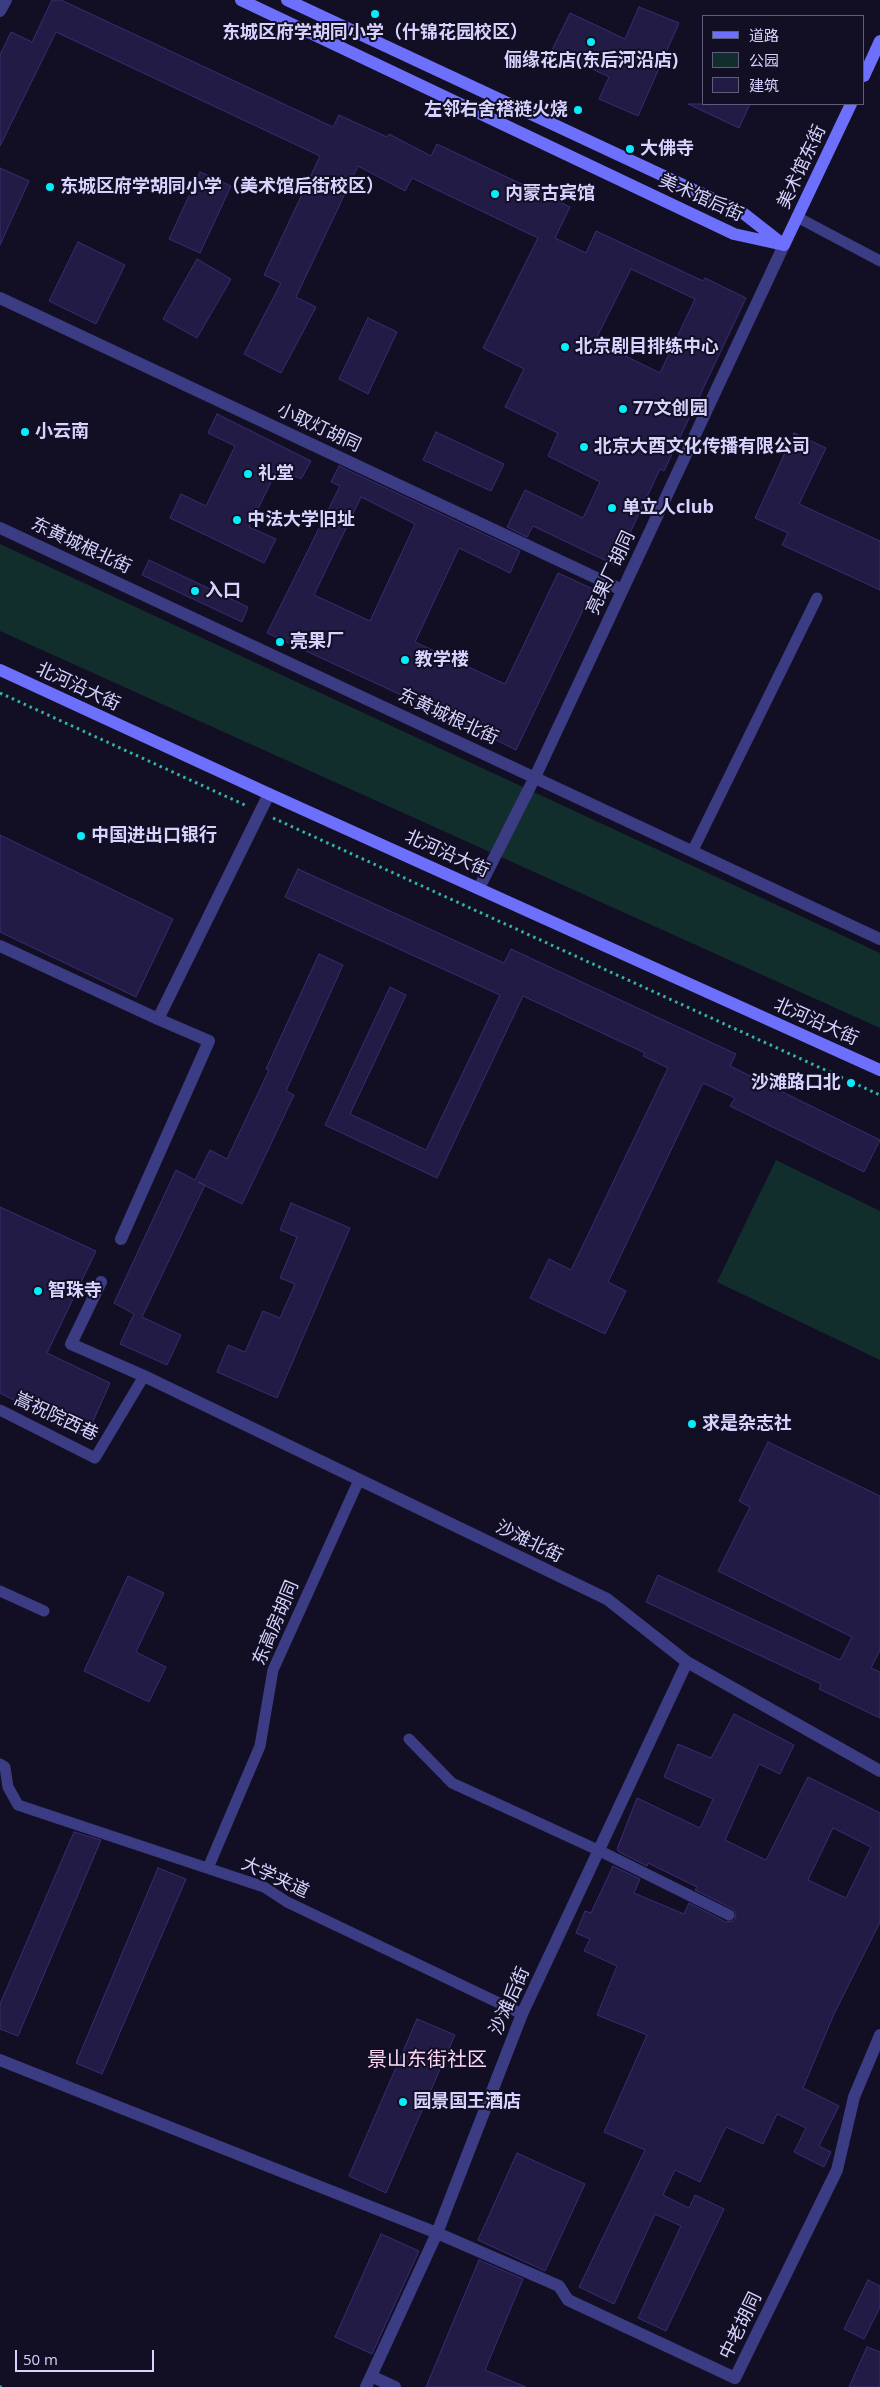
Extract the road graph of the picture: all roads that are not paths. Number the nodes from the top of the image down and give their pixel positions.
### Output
1 (6, 0) edge
2 (241, 0) edge
3 (286, 0) edge
4 (0, 11) edge
5 (880, 41) edge
6 (865, 74) edge
7 (850, 105) edge
8 (797, 218) junction
9 (784, 245) junction
10 (880, 261) edge
11 (0, 298) edge
12 (0, 528) edge
13 (622, 590) junction
14 (817, 598) dead end
15 (0, 670) edge
16 (535, 777) junction
17 (269, 794) junction
18 (693, 850) junction
19 (479, 888) junction
20 (880, 939) edge
21 (0, 946) edge
22 (158, 1019) junction
23 (880, 1070) edge
24 (121, 1239) dead end
25 (101, 1282) dead end
26 (144, 1376) junction
27 (0, 1410) edge
28 (359, 1480) junction
29 (0, 1591) edge
30 (44, 1611) dead end
31 (687, 1662) junction
32 (409, 1739) dead end
33 (0, 1764) edge
34 (880, 1771) edge
35 (600, 1851) junction
36 (208, 1868) junction
37 (729, 1915) dead end
38 (522, 2014) junction
39 (880, 2035) edge
40 (0, 2060) edge
41 (437, 2233) junction
42 (369, 2381) edge
43 (733, 2382) edge
44 (395, 2387) edge

1 - 4 street
2 - 9 main road, 美术馆后街
3 - 9 main road, 美术馆后街
5 - 6 main road
7 - 8 main road, 美术馆东街
8 - 9 main road, 美术馆东街
8 - 10 lane
9 - 13 street, 亮果厂胡同
11 - 13 street, 小取灯胡同
12 - 16 street, 东黄城根北街
13 - 16 street, 亮果厂胡同
14 - 18 lane
15 - 17 main road, 北河沿大街
16 - 18 street, 东黄城根北街
16 - 19 street, 亮果厂胡同
17 - 19 main road, 北河沿大街
17 - 22 street
18 - 20 street, 东黄城根北街
19 - 23 main road, 北河沿大街
21 - 22 street
22 - 24 street
25 - 26 street, 沙滩北街
26 - 27 lane, 嵩祝院西巷
26 - 28 street, 沙滩北街
28 - 31 street, 沙滩北街
28 - 36 lane, 东高房胡同
29 - 30 lane
31 - 34 street, 沙滩北街
31 - 35 street, 沙滩后街
32 - 35 lane
33 - 36 lane, 大学夹道
35 - 37 lane
35 - 38 street, 沙滩后街
36 - 38 lane, 大学夹道
38 - 41 street, 沙滩后街
39 - 43 street, 中老胡同
40 - 41 street, 中老胡同
41 - 42 street, 沙滩后街
41 - 43 street, 中老胡同
42 - 44 street

